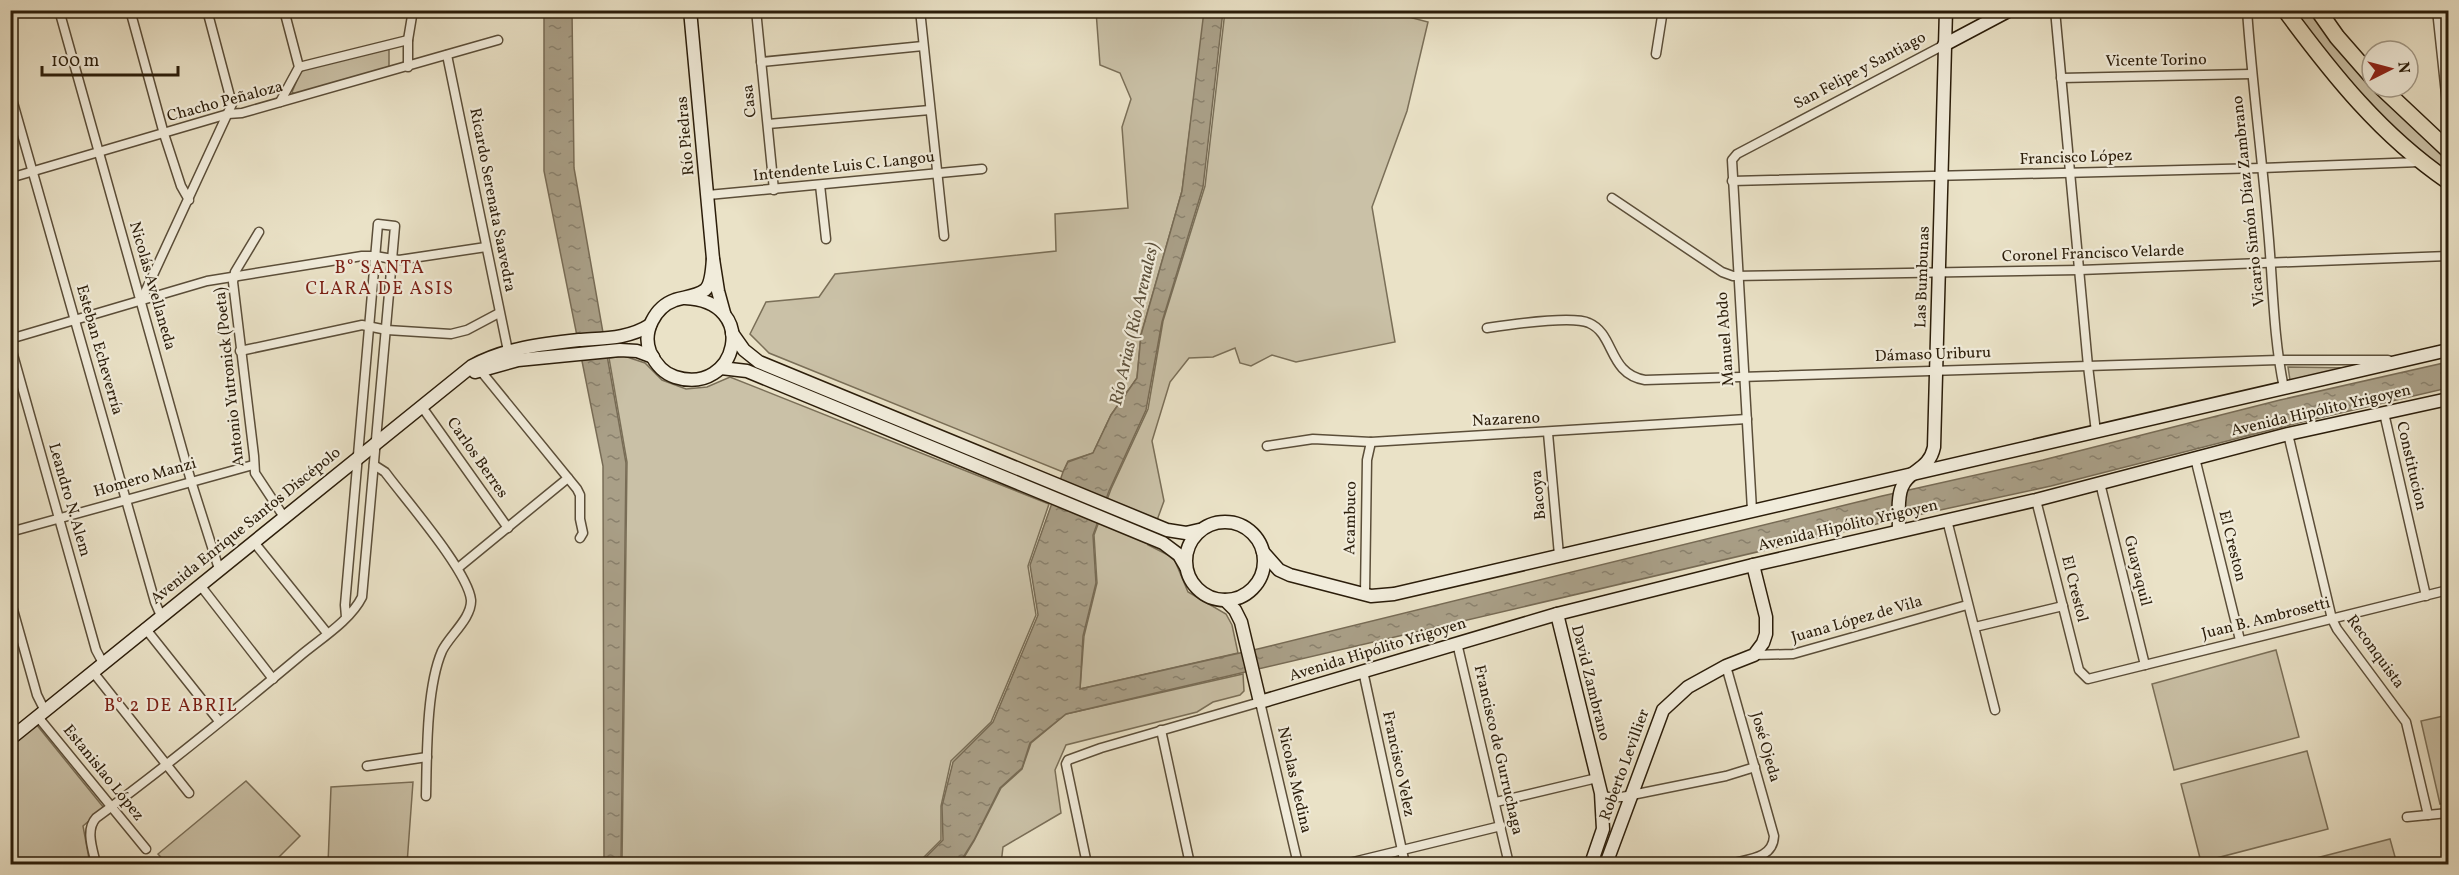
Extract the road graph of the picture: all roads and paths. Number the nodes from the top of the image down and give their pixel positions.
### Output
1 (59, 10) edge
2 (130, 10) edge
3 (207, 10) edge
4 (284, 10) edge
5 (408, 10) edge
6 (413, 10) edge
7 (690, 10) edge
8 (756, 10) edge
9 (920, 10) edge
10 (1663, 10) edge
11 (1946, 10) edge
12 (2010, 10) edge
13 (2055, 10) edge
14 (2247, 10) edge
15 (2285, 10) edge
16 (2318, 10) edge
17 (2437, 10) edge
18 (411, 23) junction
19 (408, 40) junction
20 (498, 40) dead end
21 (1944, 45) junction
22 (923, 46) junction
23 (1656, 54) dead end
24 (447, 55) junction
25 (762, 62) junction
26 (2360, 63) edge
27 (299, 67) junction
28 (408, 67) junction
29 (2252, 74) junction
30 (2061, 78) junction
31 (10, 92) edge
32 (2394, 99) edge
33 (280, 102) junction
34 (930, 110) junction
35 (2448, 113) edge
36 (228, 114) junction
37 (768, 124) junction
38 (164, 134) junction
39 (2448, 150) edge
40 (99, 153) junction
41 (2420, 162) junction
42 (1731, 166) joint
43 (2262, 168) junction
44 (982, 169) dead end
45 (33, 172) junction
46 (937, 173) junction
47 (2071, 173) junction
48 (1942, 177) junction
49 (10, 178) edge
50 (1732, 181) junction
51 (2448, 181) edge
52 (820, 185) junction
53 (774, 190) junction
54 (708, 195) junction
55 (1612, 198) dead end
56 (189, 200) junction
57 (259, 232) dead end
58 (944, 236) dead end
59 (826, 239) dead end
60 (486, 247) junction
61 (375, 256) junction
62 (2448, 256) edge
63 (713, 259) junction
64 (392, 260) junction
65 (2271, 262) junction
66 (2080, 270) junction
67 (1940, 273) junction
68 (234, 276) junction
69 (1737, 277) junction
70 (685, 298) junction
71 (141, 301) junction
72 (499, 313) junction
73 (726, 318) junction
74 (75, 320) junction
75 (650, 325) junction
76 (369, 326) junction
77 (1487, 328) dead end
78 (387, 330) junction
79 (732, 333) junction
80 (10, 342) edge
81 (2448, 350) edge
82 (240, 351) junction
83 (508, 351) junction
84 (652, 357) junction
85 (2278, 360) junction
86 (2408, 360) junction
87 (2088, 366) junction
88 (721, 368) junction
89 (480, 370) junction
90 (1937, 370) junction
91 (1743, 377) junction
92 (453, 383) junction
93 (2284, 388) junction
94 (2448, 399) edge
95 (422, 407) junction
96 (2384, 413) junction
97 (1747, 419) junction
98 (2096, 432) junction
99 (1548, 433) junction
100 (2288, 434) junction
101 (1371, 442) junction
102 (376, 443) junction
103 (1267, 446) dead end
104 (359, 456) junction
105 (2195, 458) junction
106 (253, 465) junction
107 (374, 465) junction
108 (1917, 472) junction
109 (568, 478) junction
110 (1882, 480) junction
111 (190, 481) junction
112 (2100, 483) junction
113 (1900, 489) junction
114 (125, 499) junction
115 (2036, 500) junction
116 (1752, 510) junction
117 (284, 517) junction
118 (58, 519) junction
119 (1947, 520) junction
120 (1899, 525) junction
121 (508, 528) junction
122 (1199, 530) junction
123 (10, 532) edge
124 (580, 538) dead end
125 (253, 542) junction
126 (1263, 552) junction
127 (1559, 555) junction
128 (1753, 565) junction
129 (1186, 567) junction
130 (458, 568) junction
131 (219, 569) junction
132 (200, 585) junction
133 (2448, 590) edge
134 (1249, 592) junction
135 (1365, 594) junction
136 (2426, 596) junction
137 (10, 599) edge
138 (1225, 600) junction
139 (1967, 605) junction
140 (2063, 606) junction
141 (1557, 614) junction
142 (161, 616) junction
143 (346, 617) junction
144 (2332, 619) junction
145 (1241, 622) junction
146 (1975, 627) junction
147 (145, 628) junction
148 (327, 633) junction
149 (2240, 640) junction
150 (1457, 643) junction
151 (1754, 655) junction
152 (103, 663) junction
153 (2145, 665) junction
154 (1726, 666) junction
155 (1363, 671) junction
156 (93, 672) junction
157 (273, 679) junction
158 (2092, 680) joint
159 (1260, 702) junction
160 (1995, 711) dead end
161 (41, 714) junction
162 (219, 721) junction
163 (1161, 730) junction
164 (10, 739) edge
165 (427, 757) junction
166 (165, 764) junction
167 (367, 766) dead end
168 (1755, 767) junction
169 (1597, 778) junction
170 (189, 793) dead end
171 (1601, 793) junction
172 (1632, 795) junction
173 (426, 796) dead end
174 (1496, 802) junction
175 (111, 807) junction
176 (2448, 813) edge
177 (2428, 815) junction
178 (2407, 817) dead end
179 (1501, 826) junction
180 (1603, 829) joint
181 (146, 849) dead end
182 (1402, 850) junction
183 (96, 864) edge
184 (1087, 864) edge
185 (1190, 864) edge
186 (1298, 864) edge
187 (1345, 864) edge
188 (1406, 864) edge
189 (1509, 864) edge
190 (1591, 864) edge
191 (1606, 864) edge
192 (1728, 864) edge

1 - 40 street, Nicolás Avellaneda
2 - 38 street
3 - 36 street
4 - 27 street
5 - 18 street
6 - 18 street
7 - 54 main road, Río Piedras
8 - 25 street, Casa
9 - 22 street
10 - 23 street
11 - 21 main road, Las Bumbunas
12 - 21 main road, San Felipe y Santiago
13 - 30 street
14 - 29 street, Vicario Simón Díaz Zambrano
15 - 41 highway
16 - 26 highway
17 - 35 street
18 - 19 street
19 - 27 street
19 - 28 street
20 - 24 street, Chacho Peñaloza
21 - 42 street, San Felipe y Santiago
21 - 48 main road, Las Bumbunas
22 - 25 street
22 - 34 street
24 - 28 street, Chacho Peñaloza
24 - 60 street, Ricardo Serenata Saavedra
25 - 37 street, Casa
27 - 33 street
28 - 33 street, Chacho Peñaloza
29 - 30 street, Vicente Torino
29 - 43 street, Vicario Simón Díaz Zambrano
30 - 47 street
31 - 45 street, Esteban Echeverría
32 - 39 highway
33 - 36 street, Chacho Peñaloza
34 - 37 street
34 - 46 street
36 - 38 street, Chacho Peñaloza
36 - 56 street
37 - 53 street, Casa
38 - 40 street, Chacho Peñaloza
38 - 56 street
40 - 45 street, Chacho Peñaloza
40 - 71 street, Nicolás Avellaneda
41 - 43 street, Francisco López
41 - 51 highway
42 - 50 street, Manuel Abdo
43 - 47 street, Francisco López
43 - 65 street, Vicario Simón Díaz Zambrano
44 - 46 street, Intendente Luis C. Langou
45 - 49 street, Chacho Peñaloza
45 - 74 street, Esteban Echeverría
46 - 52 street, Intendente Luis C. Langou
46 - 58 street
47 - 48 street, Francisco López
47 - 66 street
48 - 50 street, Francisco López
48 - 67 main road, Las Bumbunas
50 - 69 street, Manuel Abdo
52 - 53 street, Intendente Luis C. Langou
52 - 59 street
53 - 54 street, Intendente Luis C. Langou
54 - 63 main road, Río Piedras
55 - 69 street
56 - 71 street
57 - 68 street, Antonio Yutronick (Poeta)
60 - 64 street
60 - 72 street, Ricardo Serenata Saavedra
61 - 64 street
61 - 64 street
61 - 68 street
61 - 76 street
62 - 65 street, Coronel Francisco Velarde
63 - 70 main road
63 - 73 main road
64 - 78 street
65 - 66 street, Coronel Francisco Velarde
65 - 85 street, Vicario Simón Díaz Zambrano
66 - 67 street, Coronel Francisco Velarde
66 - 87 street
67 - 69 street, Coronel Francisco Velarde
67 - 90 main road, Las Bumbunas
68 - 71 street
68 - 82 street, Antonio Yutronick (Poeta)
69 - 91 street, Manuel Abdo
70 - 73 main road
70 - 75 main road
71 - 74 street
71 - 111 street, Nicolás Avellaneda
72 - 78 street
72 - 83 street, Ricardo Serenata Saavedra
73 - 79 main road
74 - 80 street
74 - 114 street, Esteban Echeverría
75 - 83 main road, Avenida Enrique Santos Discépolo
75 - 84 main road
76 - 78 street
76 - 82 street
76 - 104 street
77 - 91 street, Dámaso Uriburu
78 - 102 street
79 - 88 main road
79 - 122 main road
80 - 118 street, Leandro N. Alem
81 - 86 main road, Avenida Hipólito Yrigoyen
82 - 106 street, Antonio Yutronick (Poeta)
83 - 92 main road, Avenida Enrique Santos Discépolo
84 - 88 main road
84 - 89 main road
85 - 86 street, Dámaso Uriburu
85 - 87 street, Dámaso Uriburu
85 - 93 street, Vicario Simón Díaz Zambrano
86 - 93 main road, Avenida Hipólito Yrigoyen
87 - 90 street, Dámaso Uriburu
87 - 98 street
88 - 129 main road
89 - 92 main road
89 - 109 street
90 - 91 street, Dámaso Uriburu
90 - 108 main road, Las Bumbunas
91 - 97 street, Manuel Abdo
92 - 95 main road, Avenida Enrique Santos Discépolo
93 - 98 main road, Avenida Hipólito Yrigoyen
94 - 96 main road, Avenida Hipólito Yrigoyen
95 - 102 main road, Avenida Enrique Santos Discépolo
95 - 121 street, Carlos Berres
96 - 100 main road, Avenida Hipólito Yrigoyen
96 - 136 street, Constitucion
97 - 99 street, Nazareno
97 - 116 street, Manuel Abdo
98 - 108 main road, Avenida Hipólito Yrigoyen
99 - 101 street, Nazareno
99 - 127 street, Bacoya
100 - 105 main road, Avenida Hipólito Yrigoyen
100 - 144 street, Reconquista
101 - 103 street, Nazareno
101 - 135 street, Acambuco
102 - 104 main road, Avenida Enrique Santos Discépolo
102 - 107 street
104 - 117 main road, Avenida Enrique Santos Discépolo
104 - 143 street
105 - 112 main road, Avenida Hipólito Yrigoyen
105 - 149 street, El Creston
106 - 111 street, Homero Manzi
106 - 117 street, Antonio Yutronick (Poeta)
107 - 130 street
107 - 143 street
108 - 110 main road, Avenida Hipólito Yrigoyen
108 - 113 main road, Las Bumbunas
109 - 121 street
109 - 124 street
110 - 113 main road
110 - 116 main road, Avenida Hipólito Yrigoyen
111 - 114 street, Homero Manzi
111 - 131 street, Nicolás Avellaneda
112 - 115 main road, Avenida Hipólito Yrigoyen
112 - 153 street, Guayaquil
113 - 120 main road
114 - 118 street, Homero Manzi
114 - 142 street, Esteban Echeverría
115 - 119 main road, Avenida Hipólito Yrigoyen
115 - 140 street, El Crestol
116 - 127 main road, Avenida Hipólito Yrigoyen
117 - 125 main road, Avenida Enrique Santos Discépolo
118 - 123 street, Homero Manzi
118 - 152 street, Leandro N. Alem
119 - 120 main road, Avenida Hipólito Yrigoyen
119 - 139 street
120 - 128 main road, Avenida Hipólito Yrigoyen
121 - 130 street
122 - 126 main road
122 - 129 main road
125 - 131 main road, Avenida Enrique Santos Discépolo
125 - 148 street
126 - 134 main road
126 - 135 main road, Avenida Hipólito Yrigoyen
127 - 135 main road, Avenida Hipólito Yrigoyen
128 - 141 main road, Avenida Hipólito Yrigoyen
128 - 151 main road
129 - 138 main road
130 - 165 street
131 - 132 main road, Avenida Enrique Santos Discépolo
132 - 142 main road, Avenida Enrique Santos Discépolo
132 - 157 street
133 - 136 street, Juan B. Ambrosetti
134 - 138 main road
134 - 145 main road
136 - 144 street, Juan B. Ambrosetti
137 - 161 street, Estanislao López
138 - 145 main road
139 - 146 street
139 - 151 street, Juana López de Vila
140 - 146 street
140 - 158 street, El Crestol
141 - 150 main road, Avenida Hipólito Yrigoyen
141 - 169 main road, David Zambrano
142 - 147 main road, Avenida Enrique Santos Discépolo
143 - 148 street
144 - 149 street, Juan B. Ambrosetti
144 - 177 street, Reconquista
145 - 159 main road
146 - 160 street
147 - 152 main road, Avenida Enrique Santos Discépolo
147 - 162 street
148 - 157 street
149 - 153 street, Juan B. Ambrosetti
150 - 155 main road, Avenida Hipólito Yrigoyen
150 - 174 street, Francisco de Gurruchaga
151 - 154 main road, Roberto Levillier
152 - 156 main road, Avenida Enrique Santos Discépolo
153 - 158 street, Juan B. Ambrosetti
154 - 168 street, José Ojeda
154 - 172 main road, Roberto Levillier
155 - 159 main road, Avenida Hipólito Yrigoyen
155 - 182 street, Francisco Velez
156 - 161 main road, Avenida Enrique Santos Discépolo
156 - 166 street
157 - 162 street
159 - 163 street
159 - 186 street, Nicolas Medina
161 - 164 main road, Avenida Enrique Santos Discépolo
161 - 175 street, Estanislao López
162 - 166 street
163 - 184 street
163 - 185 street
165 - 167 street
165 - 173 street
166 - 170 street
166 - 175 street
168 - 172 street
168 - 192 street, José Ojeda
169 - 171 main road, David Zambrano
169 - 174 street
171 - 172 street
171 - 180 main road, David Zambrano
172 - 191 main road, Roberto Levillier
174 - 179 street, Francisco de Gurruchaga
175 - 181 street, Estanislao López
175 - 183 street
176 - 177 street
177 - 178 street
179 - 182 street
179 - 189 street, Francisco de Gurruchaga
180 - 190 main road, Roberto Levillier
182 - 187 street
182 - 188 street, Francisco Velez

